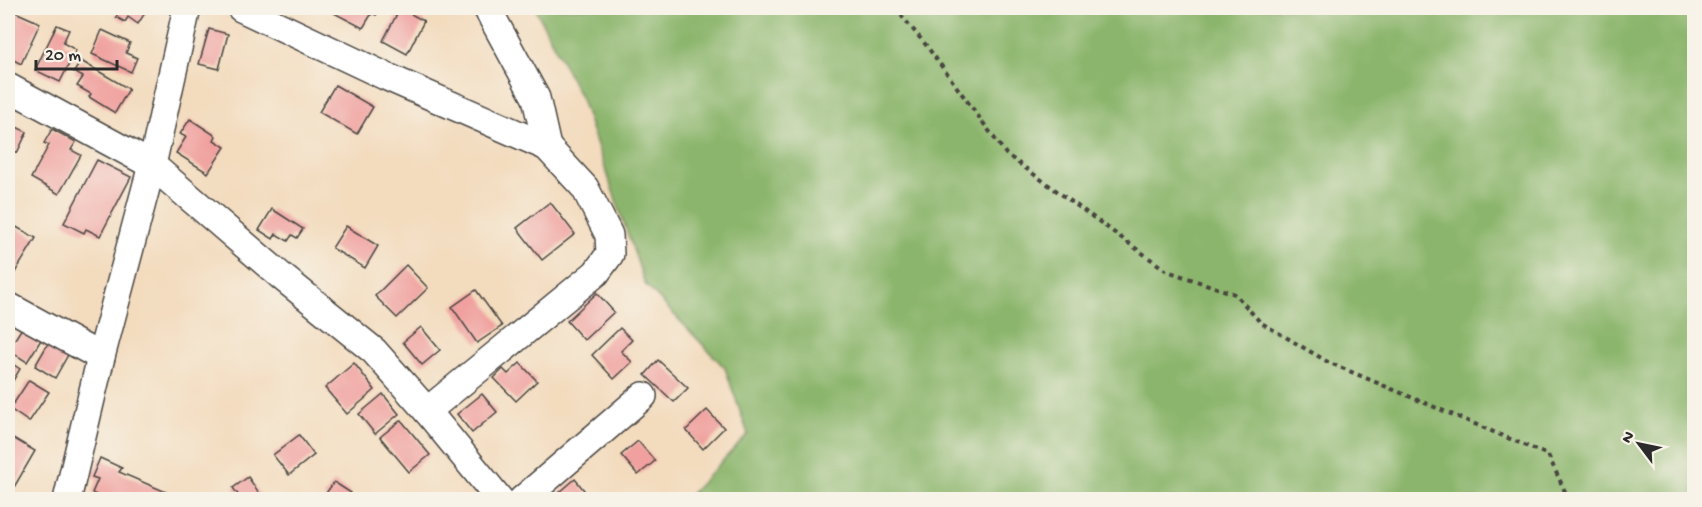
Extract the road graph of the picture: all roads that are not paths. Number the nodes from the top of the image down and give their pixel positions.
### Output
1 (187, 8) edge
2 (241, 8) edge
3 (487, 8) edge
4 (8, 87) edge
5 (547, 147) junction
6 (152, 165) junction
7 (8, 306) edge
8 (101, 357) junction
9 (643, 396) dead end
10 (427, 411) junction
11 (67, 500) edge
12 (500, 500) edge
13 (522, 500) edge

1 - 6 street
2 - 5 street
3 - 5 street
4 - 6 street
5 - 10 street
6 - 8 street
6 - 10 street
7 - 8 street
8 - 11 street
9 - 13 street
10 - 12 street

